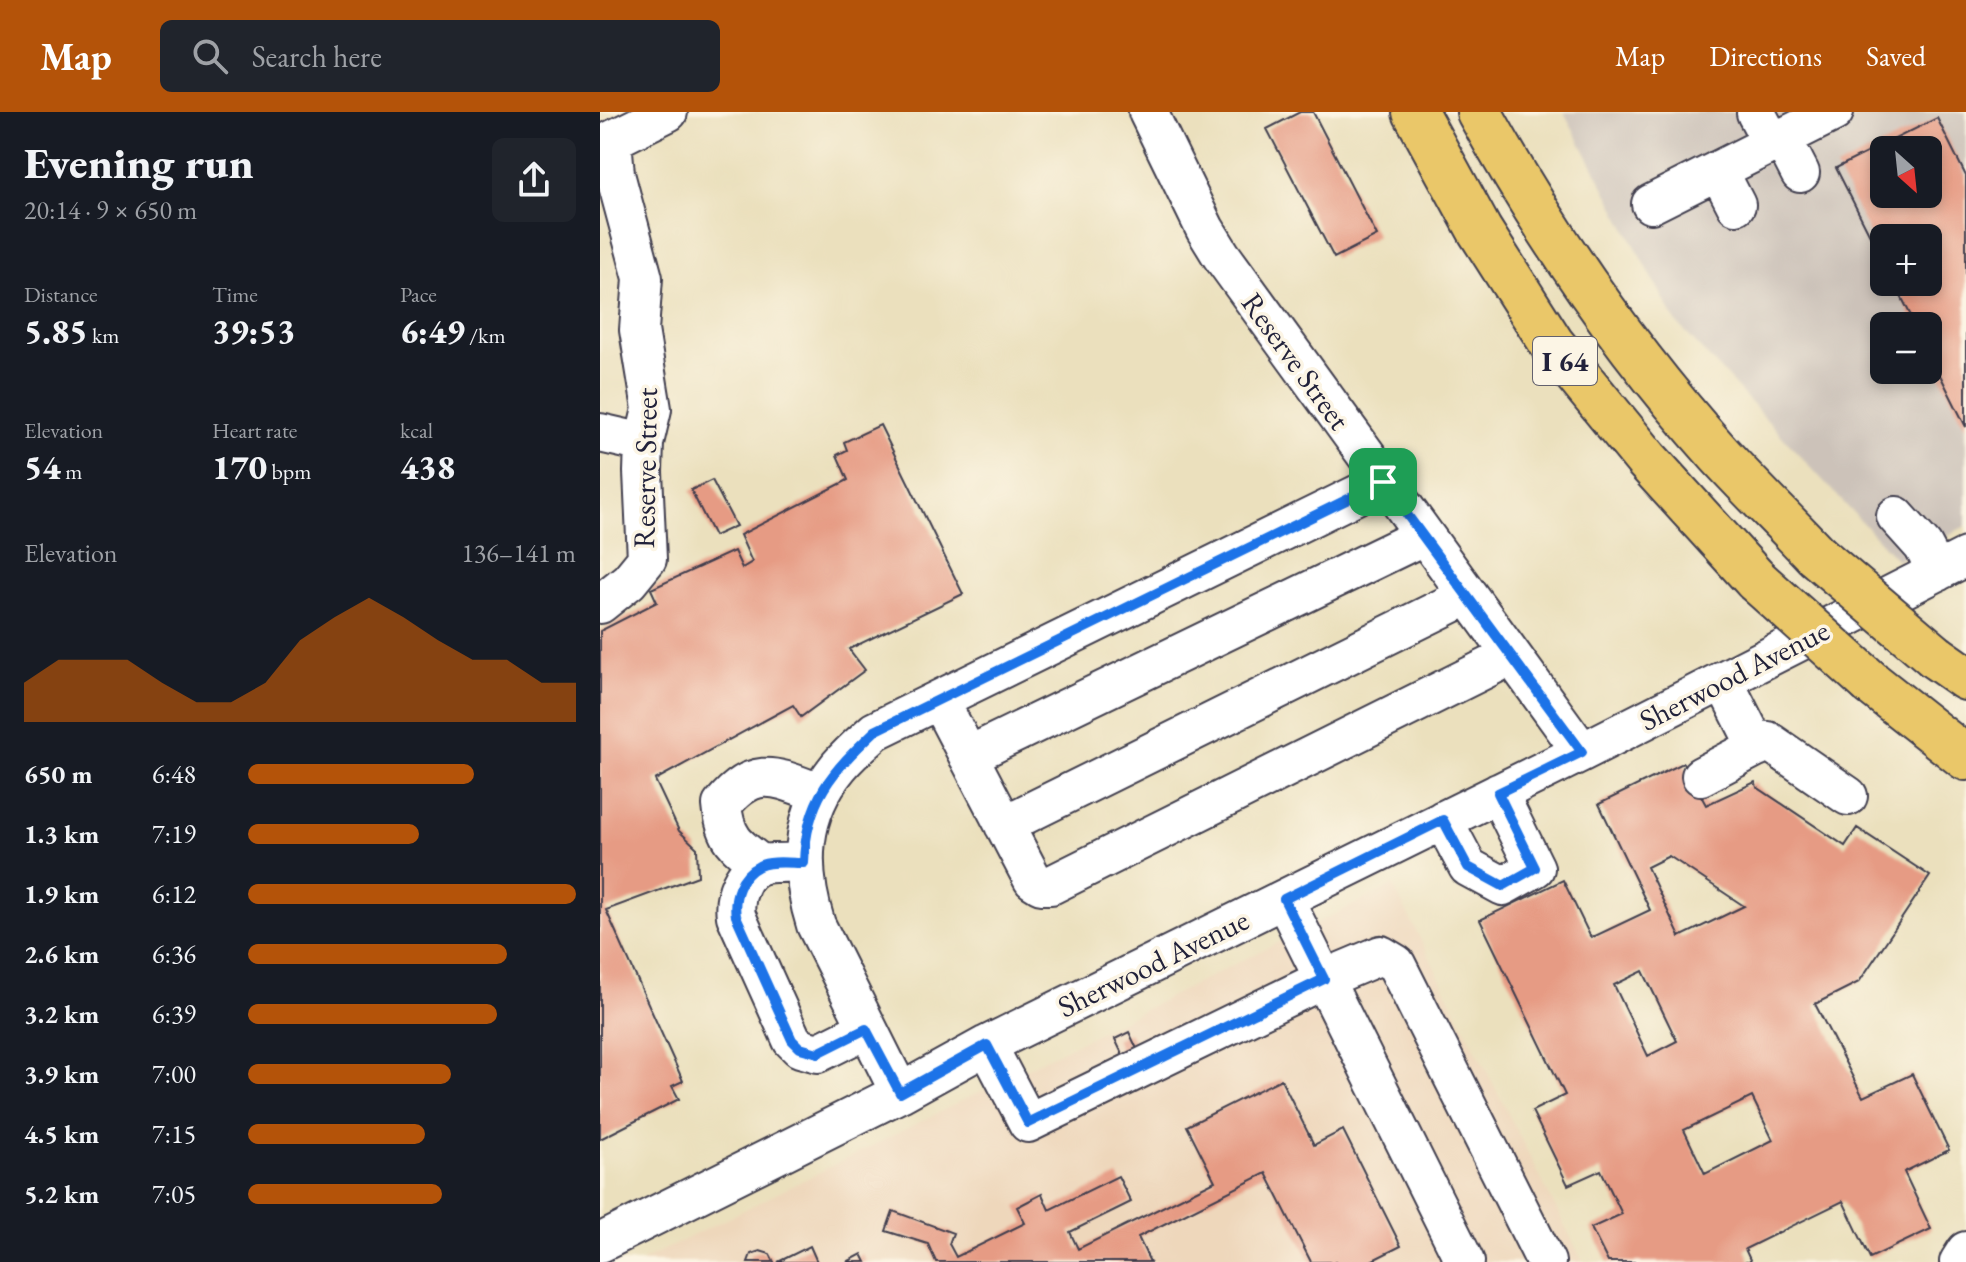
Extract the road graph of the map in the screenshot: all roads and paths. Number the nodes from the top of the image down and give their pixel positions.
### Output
1 (668, 112) edge
2 (1148, 112) edge
3 (1415, 112) edge
4 (1479, 112) edge
5 (1834, 112) edge
6 (1770, 131) edge
7 (606, 138) edge
8 (1718, 170) junction
9 (1800, 173) dead end
10 (1651, 204) dead end
11 (1736, 205) dead end
12 (600, 433) edge
13 (644, 443) junction
14 (1383, 482) junction
15 (1896, 516) dead end
16 (1423, 536) junction
17 (1951, 564) edge
18 (1467, 596) junction
19 (600, 604) edge
20 (1511, 656) junction
21 (1951, 667) edge
22 (1723, 680) junction
23 (939, 700) junction
24 (1757, 747) junction
25 (1582, 752) junction
26 (968, 756) junction
27 (1966, 758) edge
28 (1701, 776) dead end
29 (819, 793) junction
30 (1498, 793) junction
31 (1848, 796) dead end
32 (1443, 820) junction
33 (1004, 825) junction
34 (804, 863) junction
35 (761, 864) junction
36 (1284, 899) junction
37 (1324, 979) junction
38 (866, 1029) junction
39 (987, 1045) junction
40 (900, 1093) junction
41 (600, 1243) edge
42 (1966, 1251) edge
43 (1465, 1262) edge
44 (1546, 1262) edge
45 (1959, 1262) edge

1 - 7 street, Reserve Street
2 - 14 street, Reserve Street
3 - 27 highway, I 64, bridge
4 - 21 highway, I 64, bridge
5 - 6 street
6 - 8 street
6 - 9 street
7 - 13 street, Reserve Street
8 - 10 street
8 - 11 street
12 - 13 street
13 - 19 street, Reserve Street
14 - 16 street, Reserve Street
14 - 23 street
15 - 17 street
16 - 18 street, Reserve Street
16 - 26 street
17 - 22 street, Sherwood Avenue
18 - 20 street, Reserve Street
18 - 33 street
20 - 25 street, Reserve Street
20 - 33 street
22 - 24 street
22 - 25 street, Sherwood Avenue
23 - 26 street
23 - 29 street
24 - 28 street
24 - 31 street
25 - 30 street, Sherwood Avenue
26 - 33 street
29 - 34 street
29 - 35 street
30 - 32 street, Sherwood Avenue
30 - 32 street
32 - 36 street, Sherwood Avenue
34 - 35 street
34 - 38 street
35 - 38 street
36 - 37 street
36 - 39 street, Sherwood Avenue
37 - 39 street
37 - 43 street
37 - 44 street
38 - 40 street
39 - 40 street, Sherwood Avenue
40 - 41 street, Sherwood Avenue
42 - 45 street

